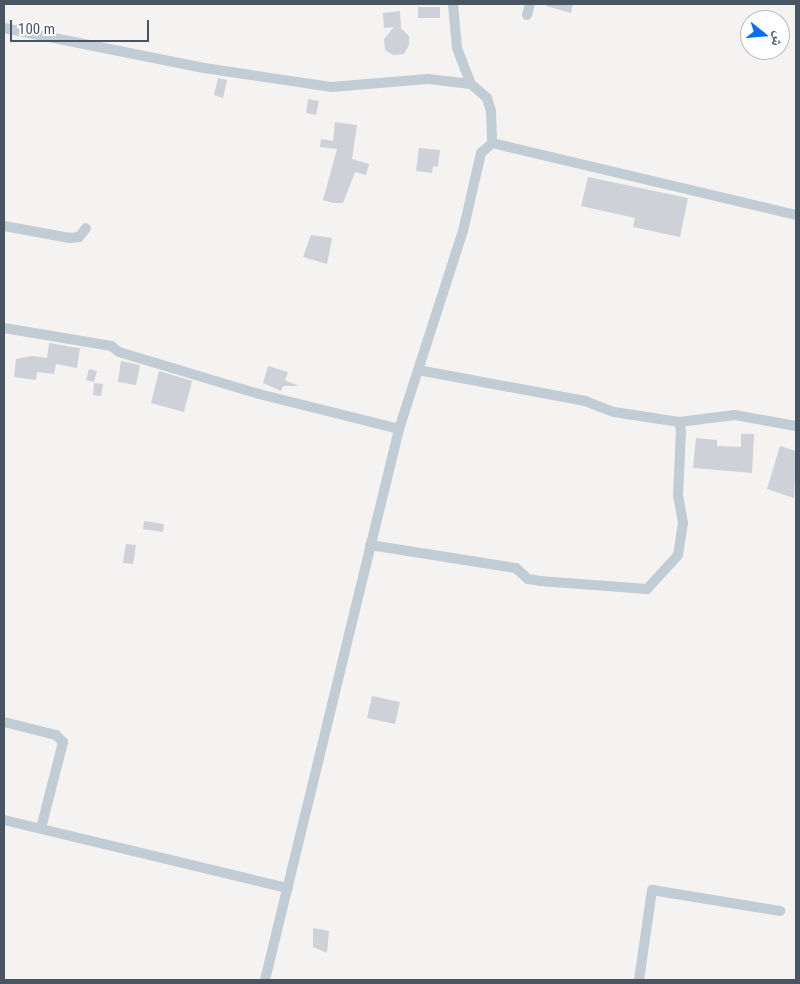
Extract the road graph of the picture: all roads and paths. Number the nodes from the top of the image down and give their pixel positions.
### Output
1 (453, 4) edge
2 (530, 4) edge
3 (527, 14) dead end
4 (4, 28) edge
5 (471, 84) junction
6 (492, 143) junction
7 (796, 215) edge
8 (4, 226) edge
9 (86, 228) dead end
10 (4, 328) edge
11 (418, 370) junction
12 (679, 422) junction
13 (796, 426) edge
14 (399, 429) junction
15 (370, 545) junction
16 (4, 722) edge
17 (4, 820) edge
18 (41, 828) junction
19 (288, 888) junction
20 (780, 911) dead end
21 (265, 980) edge
22 (639, 980) edge

1 - 5 street
2 - 3 street
4 - 5 street
5 - 6 street
6 - 7 street
6 - 11 street
8 - 9 street
10 - 14 street
11 - 12 street
11 - 14 street
12 - 13 street
12 - 15 street
14 - 15 street
15 - 19 street
16 - 18 street
17 - 18 street
18 - 19 street
19 - 21 street
20 - 22 street

